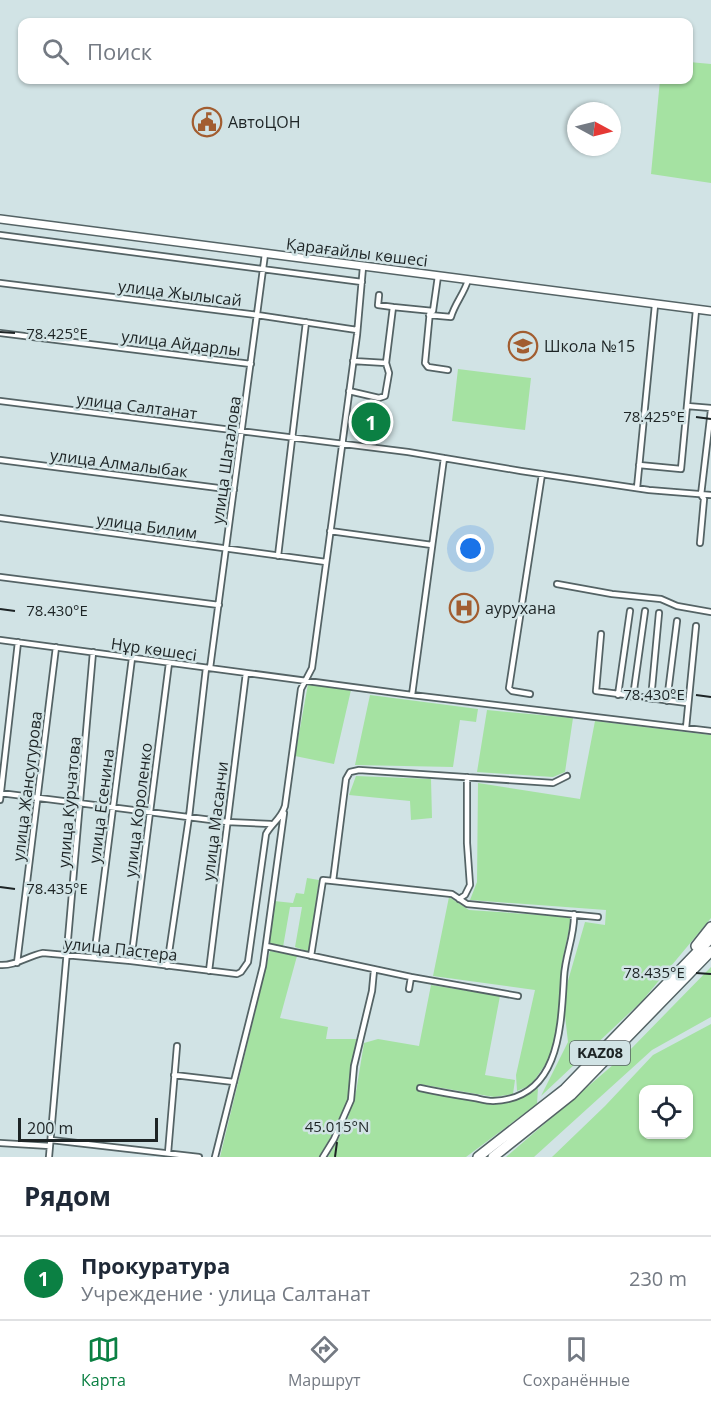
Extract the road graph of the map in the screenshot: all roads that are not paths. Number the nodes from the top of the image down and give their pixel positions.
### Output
1 (0, 219) edge
2 (0, 236) edge
3 (265, 254) junction
4 (363, 267) junction
5 (263, 269) junction
6 (438, 276) junction
7 (468, 280) junction
8 (362, 282) junction
9 (0, 283) edge
10 (379, 295) dead end
11 (655, 305) junction
12 (393, 307) junction
13 (696, 310) junction
14 (711, 311) edge
15 (430, 313) junction
16 (257, 315) junction
17 (306, 322) junction
18 (357, 330) junction
19 (0, 333) edge
20 (353, 361) junction
21 (386, 363) junction
22 (251, 364) junction
23 (448, 370) dead end
24 (349, 391) junction
25 (0, 401) edge
26 (687, 406) junction
27 (711, 409) edge
28 (242, 430) junction
29 (293, 437) junction
30 (343, 444) junction
31 (444, 458) junction
32 (0, 460) edge
33 (639, 465) junction
34 (542, 474) junction
35 (637, 488) junction
36 (234, 490) junction
37 (701, 495) junction
38 (711, 495) edge
39 (0, 518) edge
40 (330, 531) junction
41 (700, 543) dead end
42 (432, 544) junction
43 (226, 549) junction
44 (278, 556) junction
45 (326, 562) junction
46 (0, 577) edge
47 (556, 584) dead end
48 (219, 606) junction
49 (630, 611) dead end
50 (645, 611) dead end
51 (711, 612) edge
52 (659, 613) dead end
53 (677, 621) dead end
54 (696, 626) dead end
55 (601, 634) dead end
56 (0, 640) edge
57 (18, 642) junction
58 (56, 647) junction
59 (93, 652) junction
60 (132, 658) junction
61 (169, 663) junction
62 (208, 668) junction
63 (246, 673) junction
64 (305, 680) junction
65 (530, 694) dead end
66 (412, 695) junction
67 (618, 695) junction
68 (633, 697) junction
69 (651, 699) junction
70 (667, 701) junction
71 (687, 703) junction
72 (686, 728) junction
73 (711, 731) edge
74 (567, 776) dead end
75 (467, 777) junction
76 (0, 793) edge
77 (38, 797) junction
78 (0, 800) edge
79 (81, 802) junction
80 (113, 806) junction
81 (285, 806) junction
82 (151, 812) junction
83 (189, 817) junction
84 (227, 822) junction
85 (271, 824) junction
86 (333, 881) junction
87 (459, 899) junction
88 (573, 914) junction
89 (597, 916) dead end
90 (711, 927) edge
91 (711, 938) edge
92 (266, 946) junction
93 (711, 951) edge
94 (67, 954) junction
95 (311, 956) junction
96 (94, 957) junction
97 (131, 961) junction
98 (17, 963) junction
99 (0, 965) edge
100 (167, 966) junction
101 (374, 970) junction
102 (209, 971) junction
103 (411, 978) junction
104 (409, 989) dead end
105 (664, 994) junction
106 (518, 996) dead end
107 (177, 1046) dead end
108 (174, 1075) junction
109 (234, 1082) junction
110 (420, 1088) dead end
111 (0, 1143) edge
112 (51, 1143) junction
113 (168, 1154) junction
114 (49, 1157) edge
115 (199, 1157) edge
116 (215, 1157) edge
117 (324, 1157) edge
118 (478, 1157) edge
119 (493, 1157) edge

1 - 3 street, Қарағайлы көшесі
2 - 5 street
3 - 4 street, Қарағайлы көшесі
3 - 5 street, улица Шаталова
4 - 6 street, Қарағайлы көшесі
4 - 8 street
5 - 8 street
5 - 16 street, улица Шаталова
6 - 7 street, Қарағайлы көшесі
6 - 15 street
7 - 11 street, Қарағайлы көшесі
7 - 15 street
8 - 18 street
9 - 16 street, улица Жылысай
10 - 12 street
11 - 13 street, Қарағайлы көшесі
11 - 33 street
12 - 15 street
12 - 21 street
13 - 14 street, Қарағайлы көшесі
13 - 26 street
15 - 23 street
16 - 17 street, улица Жылысай
16 - 22 street, улица Шаталова
17 - 18 street, улица Жылысай
17 - 29 street
18 - 20 street
19 - 22 street, улица Айдарлы
20 - 21 street
20 - 24 street
21 - 24 street
22 - 28 street, улица Шаталова
24 - 30 street
25 - 28 street, улица Салтанат
26 - 27 street
26 - 33 street
27 - 37 street
28 - 29 street, улица Салтанат
28 - 36 street, улица Шаталова
29 - 30 street, улица Салтанат
29 - 44 street
30 - 31 street, улица Салтанат
30 - 40 street
31 - 34 street, улица Салтанат
31 - 42 street
32 - 36 street, улица Алмалыбак
33 - 35 street
34 - 35 street, улица Салтанат
34 - 65 street
35 - 37 street, улица Салтанат
36 - 43 street, улица Шаталова
37 - 38 street, улица Салтанат
37 - 41 street
39 - 43 street, улица Билим
40 - 42 street
40 - 45 street
42 - 66 street
43 - 44 street, улица Билим
43 - 48 street, улица Шаталова
44 - 45 street, улица Билим
45 - 64 street
46 - 48 street
47 - 51 street
48 - 62 street, улица Шаталова
49 - 67 street
50 - 68 street
52 - 69 street
53 - 70 street
54 - 71 street
55 - 67 street
56 - 57 street, Нұр көшесі
57 - 58 street, Нұр көшесі
57 - 76 street
58 - 59 street, Нұр көшесі
58 - 77 street, улица Жансугурова
59 - 60 street, Нұр көшесі
59 - 79 street, улица Курчатова
60 - 61 street, Нұр көшесі
60 - 80 street, улица Есенина
61 - 62 street, Нұр көшесі
61 - 82 street, улица Короленко
62 - 63 street, Нұр көшесі
62 - 83 street, улица Шаталова
63 - 64 street, Нұр көшесі
63 - 84 street, улица Масанчи
64 - 66 street, Нұр көшесі
64 - 81 street
66 - 72 street, Нұр көшесі
67 - 68 street
68 - 69 street
69 - 70 street
70 - 71 street
71 - 72 street
72 - 73 street, Нұр көшесі
74 - 75 street
75 - 86 street
75 - 87 street
76 - 77 street
76 - 78 street
77 - 79 street
77 - 98 street, улица Жансугурова
79 - 80 street
79 - 94 street, улица Курчатова
80 - 82 street
80 - 96 street, улица Есенина
81 - 85 street
81 - 92 street
82 - 83 street
82 - 97 street, улица Короленко
83 - 84 street
83 - 100 street, улица Шаталова
84 - 85 street
84 - 102 street, улица Масанчи
85 - 102 street, улица Пастера
86 - 87 street
86 - 95 street
87 - 88 street
88 - 89 street
88 - 110 street
90 - 105 highway
91 - 105 highway, KAZ08
92 - 95 street
92 - 109 street
93 - 105 highway, KAZ08
94 - 96 street, улица Пастера
94 - 98 street, улица Пастера
94 - 112 street, улица Курчатова
95 - 101 street
96 - 97 street, улица Пастера
97 - 100 street, улица Пастера
98 - 99 street, улица Пастера
100 - 102 street, улица Пастера
101 - 103 street
101 - 117 street
103 - 104 street
103 - 106 street
105 - 118 highway, KAZ08
105 - 119 highway, KAZ08
107 - 108 street
108 - 109 street
108 - 113 street
109 - 116 street
111 - 112 street
112 - 113 street
112 - 114 street, улица Курчатова
113 - 115 street

